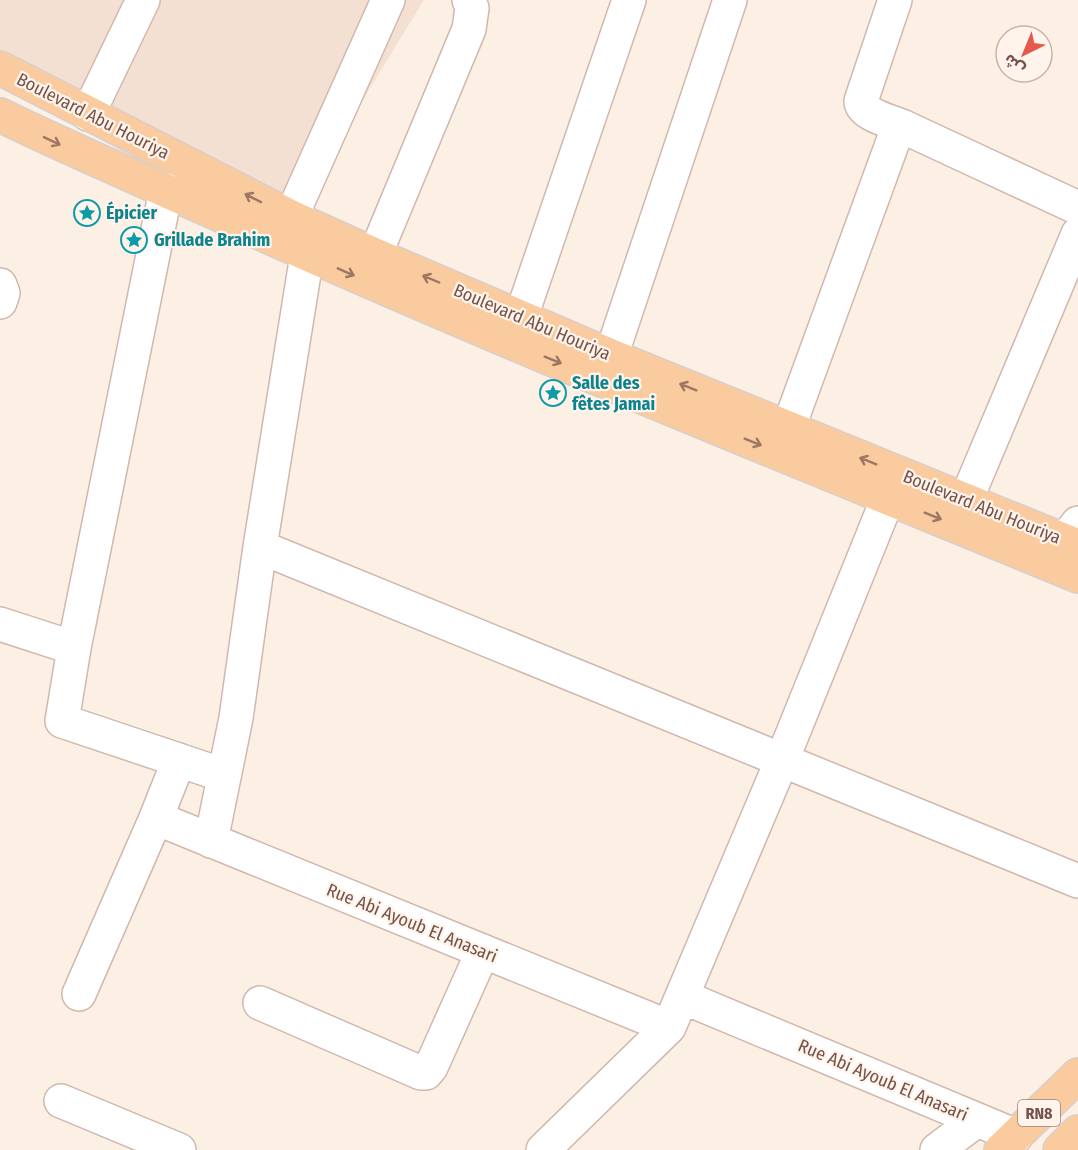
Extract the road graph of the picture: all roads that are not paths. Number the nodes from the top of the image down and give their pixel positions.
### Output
1 (143, 0) edge
2 (388, 0) edge
3 (469, 0) edge
4 (629, 0) edge
5 (729, 0) edge
6 (895, 0) edge
7 (0, 68) edge
8 (88, 114) junction
9 (0, 115) edge
10 (899, 125) junction
11 (166, 190) junction
12 (1078, 208) edge
13 (291, 217) junction
14 (1078, 234) edge
15 (307, 255) junction
16 (375, 255) junction
17 (0, 285) edge
18 (0, 302) edge
19 (520, 317) junction
20 (611, 356) junction
21 (789, 429) junction
22 (888, 498) junction
23 (966, 500) junction
24 (1073, 537) edge
25 (260, 547) junction
26 (1078, 576) edge
27 (0, 624) edge
28 (74, 648) junction
29 (179, 760) junction
30 (782, 760) junction
31 (224, 776) junction
32 (156, 818) junction
33 (211, 841) junction
34 (1078, 881) edge
35 (483, 951) junction
36 (79, 994) dead end
37 (683, 997) junction
38 (260, 1003) dead end
39 (669, 1027) junction
40 (1078, 1076) edge
41 (61, 1101) dead end
42 (978, 1120) junction
43 (1078, 1132) edge
44 (109, 1136) edge
45 (1008, 1143) edge
46 (179, 1150) edge
47 (543, 1150) edge
48 (937, 1150) edge
49 (1060, 1150) edge

1 - 8 street
2 - 13 street
3 - 16 street
4 - 19 street
5 - 20 street
6 - 10 street
7 - 8 main road, Boulevard Abu Houriya
13 -> 8 main road, Boulevard Abu Houriya
9 -> 11 main road, Boulevard Abu Houriya
10 - 12 street
10 - 21 street
11 - 15 main road, Boulevard Abu Houriya
11 - 28 street
13 - 16 main road, Boulevard Abu Houriya
14 - 23 street
15 -> 22 main road, Boulevard Abu Houriya
15 - 25 street
19 -> 16 main road, Boulevard Abu Houriya
17 - 18 street
19 - 20 main road, Boulevard Abu Houriya
21 -> 20 main road, Boulevard Abu Houriya
23 -> 21 main road, Boulevard Abu Houriya
22 -> 26 main road, Boulevard Abu Houriya
22 - 30 street
23 - 24 main road, Boulevard Abu Houriya
25 - 30 street
25 - 31 street
27 - 28 street
28 - 29 street
29 - 31 street
29 - 32 street
30 - 34 street
30 - 37 street
31 - 33 street
32 - 33 street, Rue Abi Ayoub El Anasari
32 - 36 street
33 - 35 street, Rue Abi Ayoub El Anasari
35 - 38 street
35 - 39 street, Rue Abi Ayoub El Anasari
37 - 39 street
37 - 42 street, Rue Abi Ayoub El Anasari
39 - 47 street
40 - 45 main road, RN8
41 - 44 street
42 - 45 street, Rue Abi Ayoub El Anasari
42 - 48 street
43 - 49 main road, RN8
44 - 46 street

